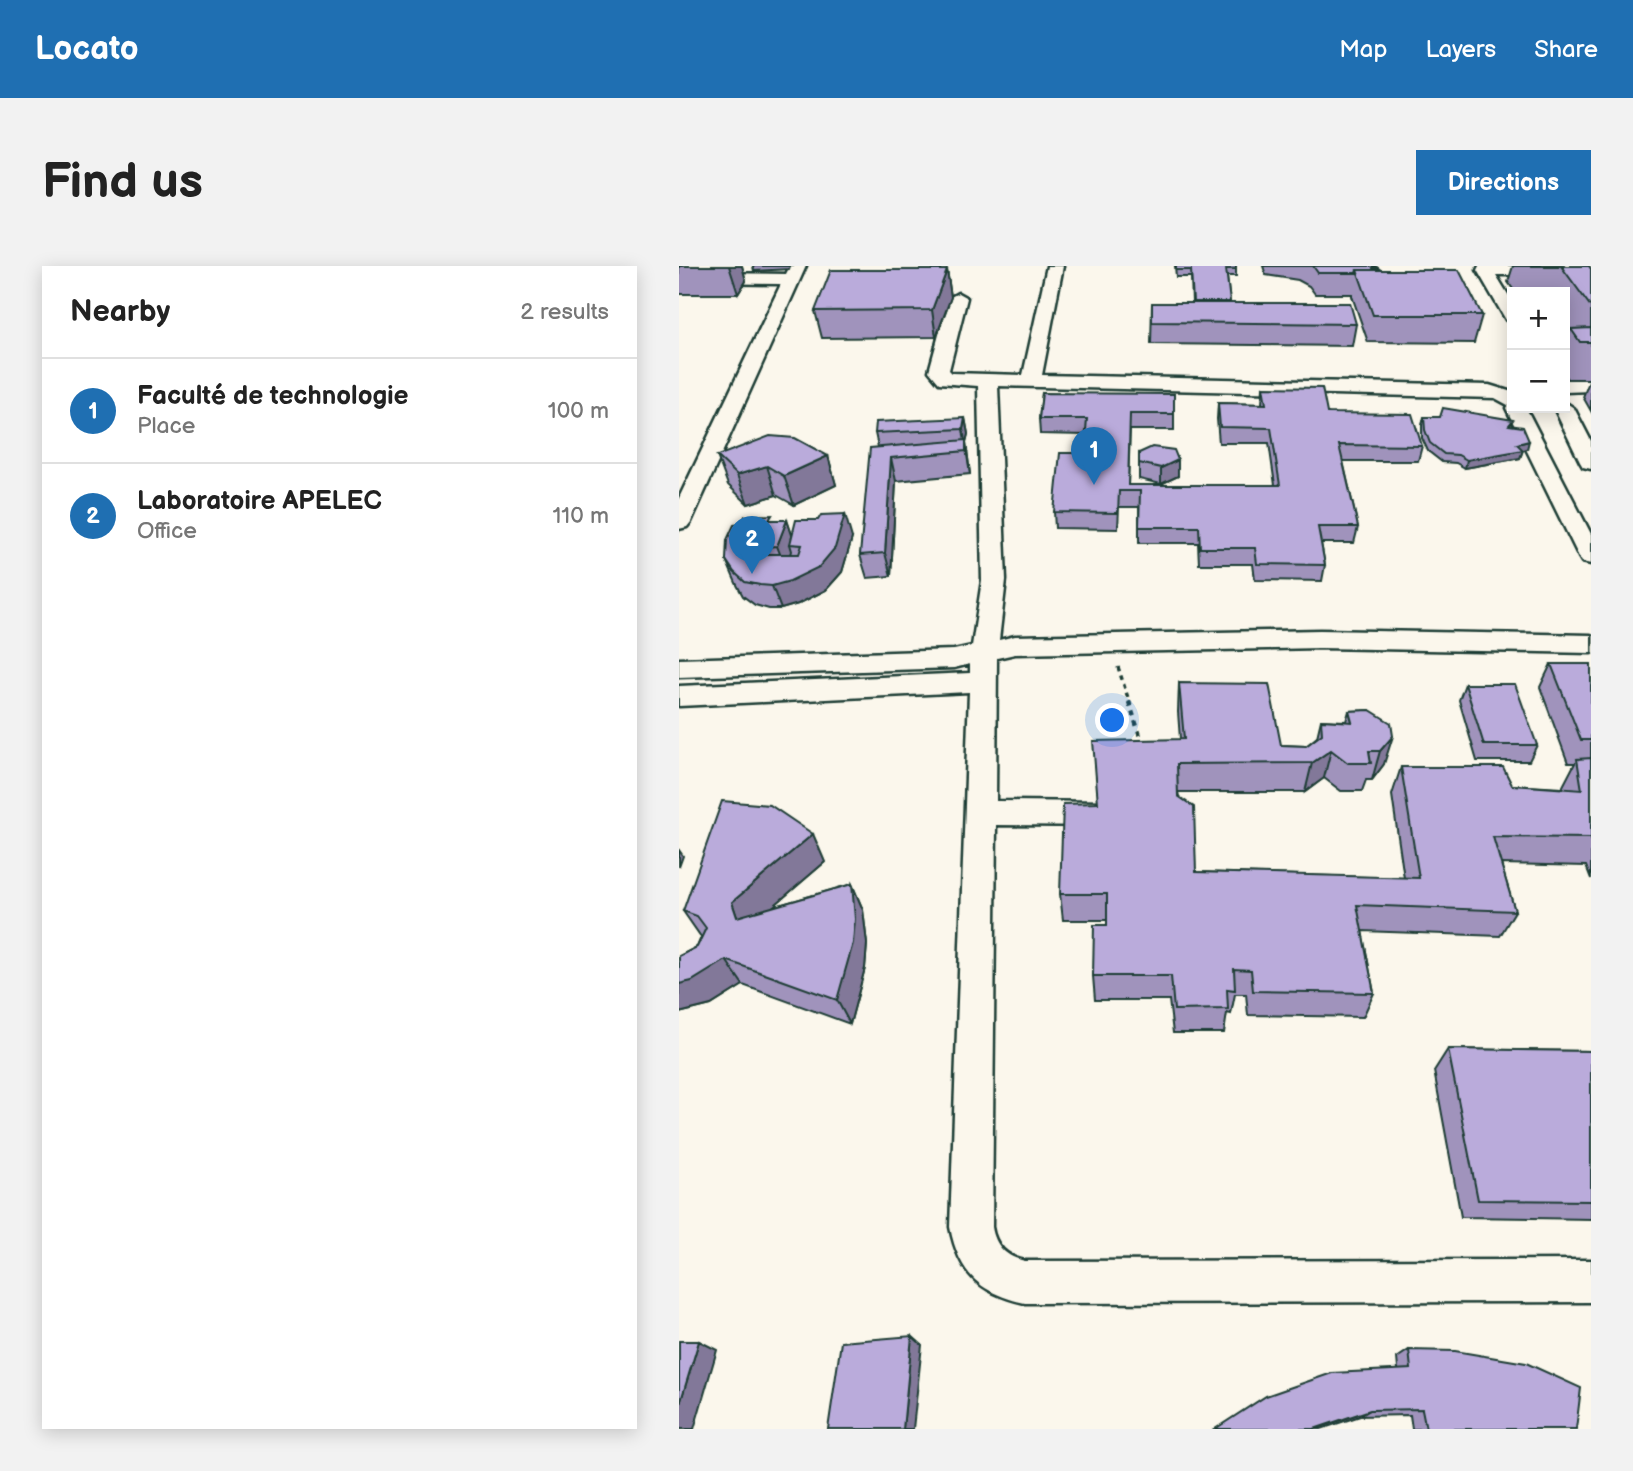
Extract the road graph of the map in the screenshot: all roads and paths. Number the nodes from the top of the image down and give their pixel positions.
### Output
1 (1055, 266) edge
2 (1541, 267) edge
3 (735, 272) edge
4 (795, 272) edge
5 (689, 278) dead end
6 (958, 299) dead end
7 (1507, 307) edge
8 (1591, 309) edge
9 (988, 380) junction
10 (1031, 382) junction
11 (1570, 386) edge
12 (1591, 386) edge
13 (1507, 397) edge
14 (1519, 413) edge
15 (1566, 413) edge
16 (1591, 462) edge
17 (679, 522) edge
18 (1591, 557) edge
19 (1110, 643) junction
20 (1591, 644) edge
21 (984, 667) junction
22 (679, 668) edge
23 (679, 696) edge
24 (1145, 749) edge
25 (981, 813) junction
26 (1132, 814) edge
27 (1591, 1281) edge

1 - 10 street
2 - 7 street
2 - 8 street
3 - 4 street
3 - 5 street
4 - 17 street
6 - 9 street
9 - 10 street
9 - 21 street
10 - 13 street
11 - 12 street
14 - 18 street
15 - 16 street
19 - 20 street
19 - 21 street
19 - 24 path
21 - 22 street
21 - 23 street
21 - 25 street
25 - 26 street
25 - 27 street

